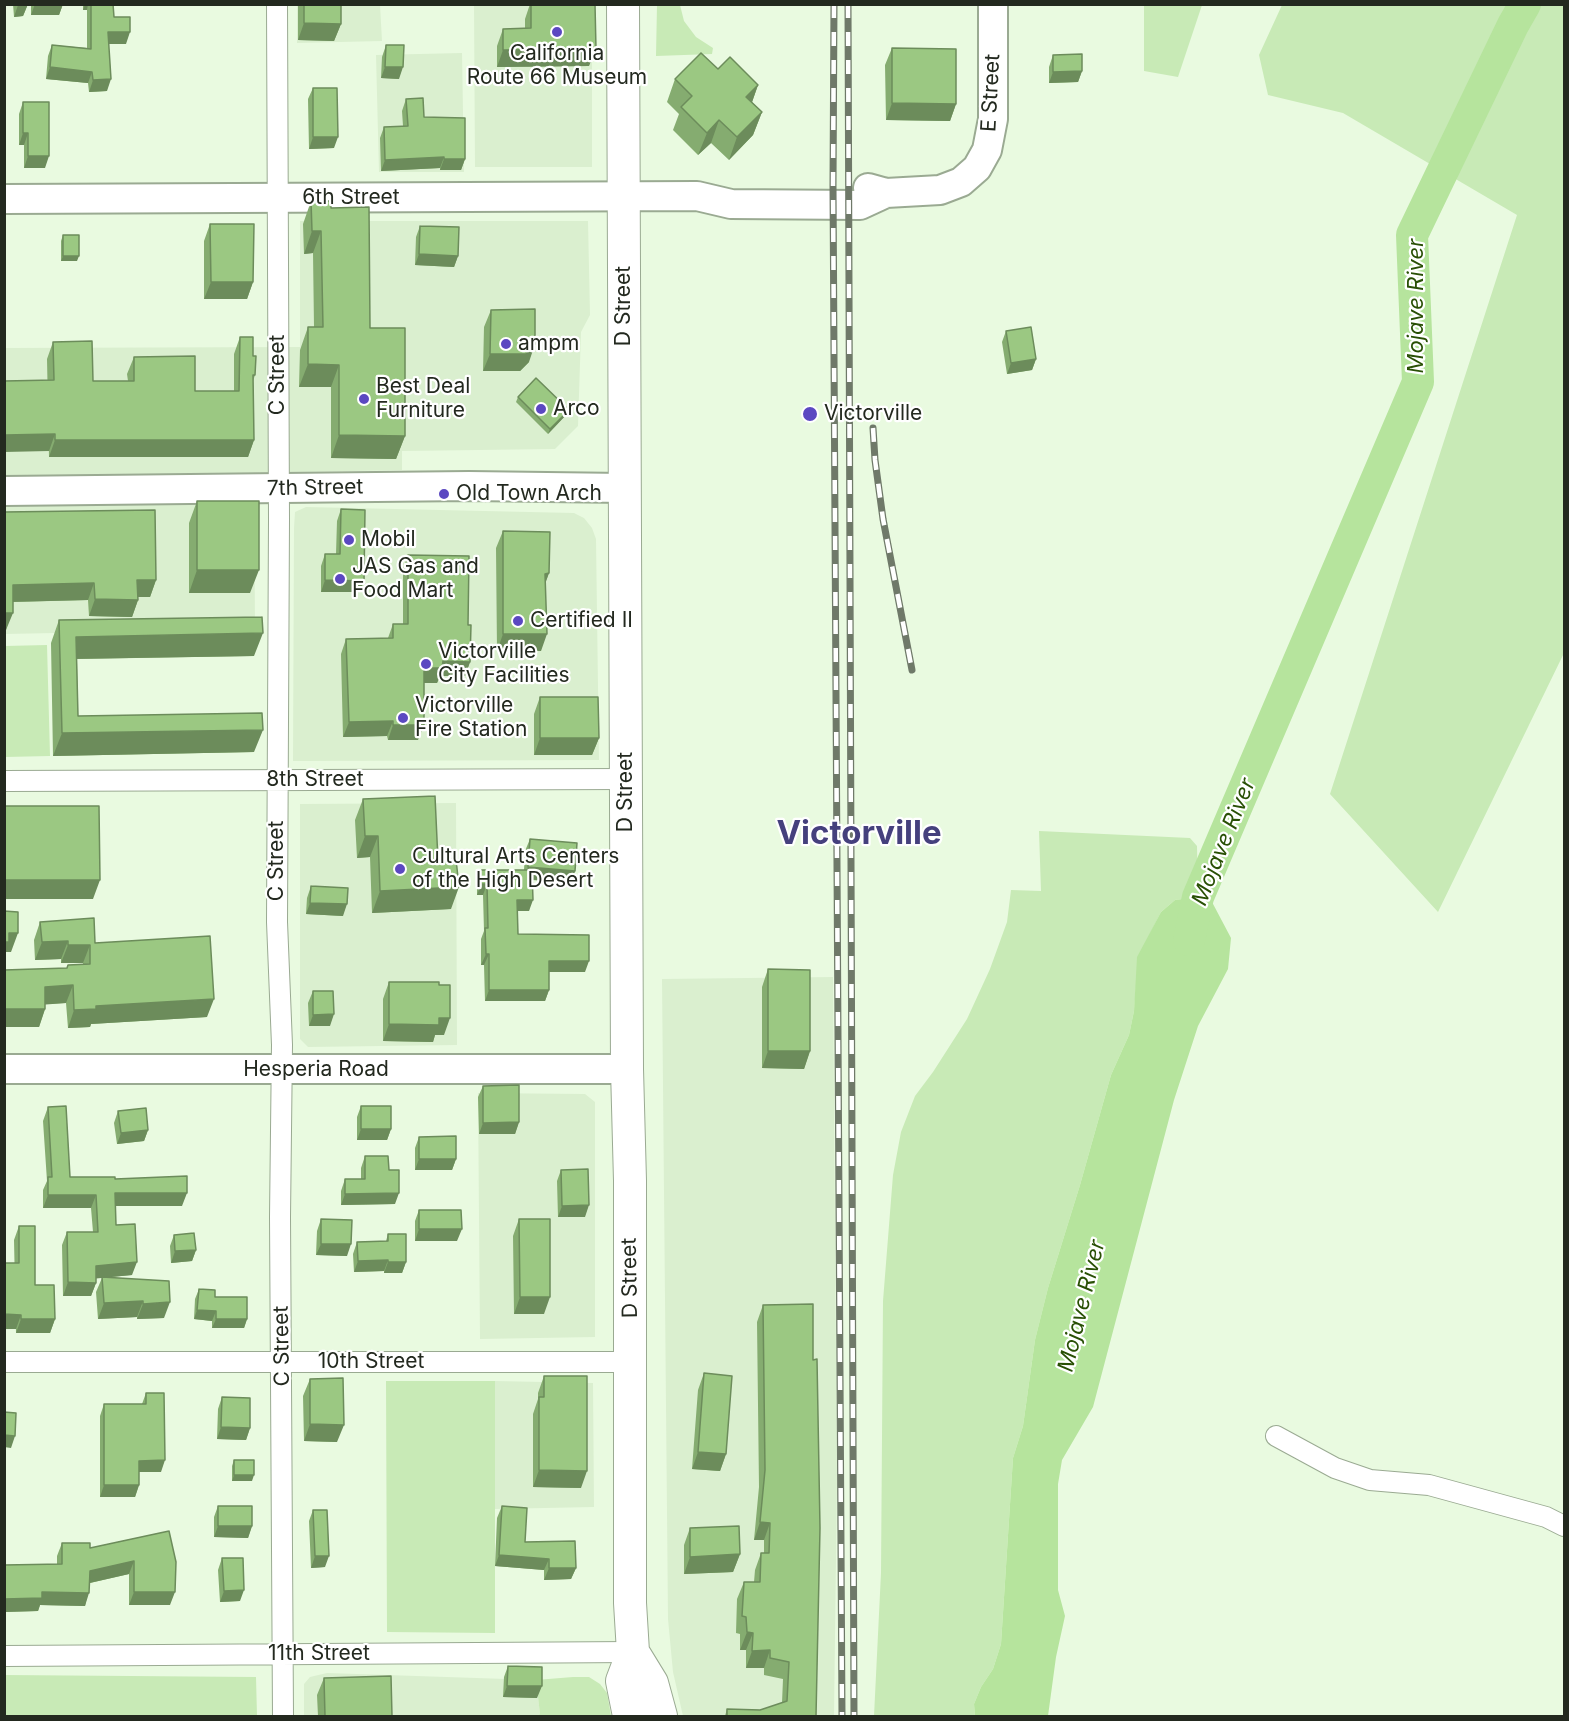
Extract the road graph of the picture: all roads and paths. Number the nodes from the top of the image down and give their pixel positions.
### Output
1 (277, 4) edge
2 (623, 4) edge
3 (993, 4) edge
4 (969, 176) joint
5 (624, 197) junction
6 (4, 199) edge
7 (278, 199) junction
8 (278, 488) junction
9 (625, 488) junction
10 (4, 491) edge
11 (626, 778) junction
12 (278, 780) junction
13 (4, 781) edge
14 (627, 1069) junction
15 (4, 1070) edge
16 (282, 1070) junction
17 (4, 1362) edge
18 (282, 1362) junction
19 (630, 1362) junction
20 (1276, 1436) dead end
21 (1564, 1526) edge
22 (633, 1652) junction
23 (282, 1654) junction
24 (4, 1656) edge
25 (283, 1716) edge
26 (629, 1716) edge
27 (661, 1716) edge

1 - 7 street, C Street
2 - 5 main road, D Street
3 - 4 main road, E Street
4 - 5 main road, 6th Street
5 - 7 main road, 6th Street
5 - 9 main road, D Street
6 - 7 main road, 6th Street
7 - 8 street, C Street
8 - 9 main road, 7th Street
8 - 10 main road, 7th Street
8 - 12 street, C Street
9 - 11 main road, D Street
11 - 12 street, 8th Street
11 - 14 main road, D Street
12 - 13 street, 8th Street
12 - 16 street, C Street
14 - 16 main road, Hesperia Road
14 - 19 main road, D Street
15 - 16 main road, Hesperia Road
16 - 18 street, C Street
17 - 18 street, 10th Street
18 - 19 street, 10th Street
18 - 23 street, C Street
19 - 22 main road, D Street
20 - 21 street
22 - 23 street, 11th Street
22 - 26 main road, D Street
22 - 27 main road, D Street
23 - 24 street, 11th Street
23 - 25 street, C Street

